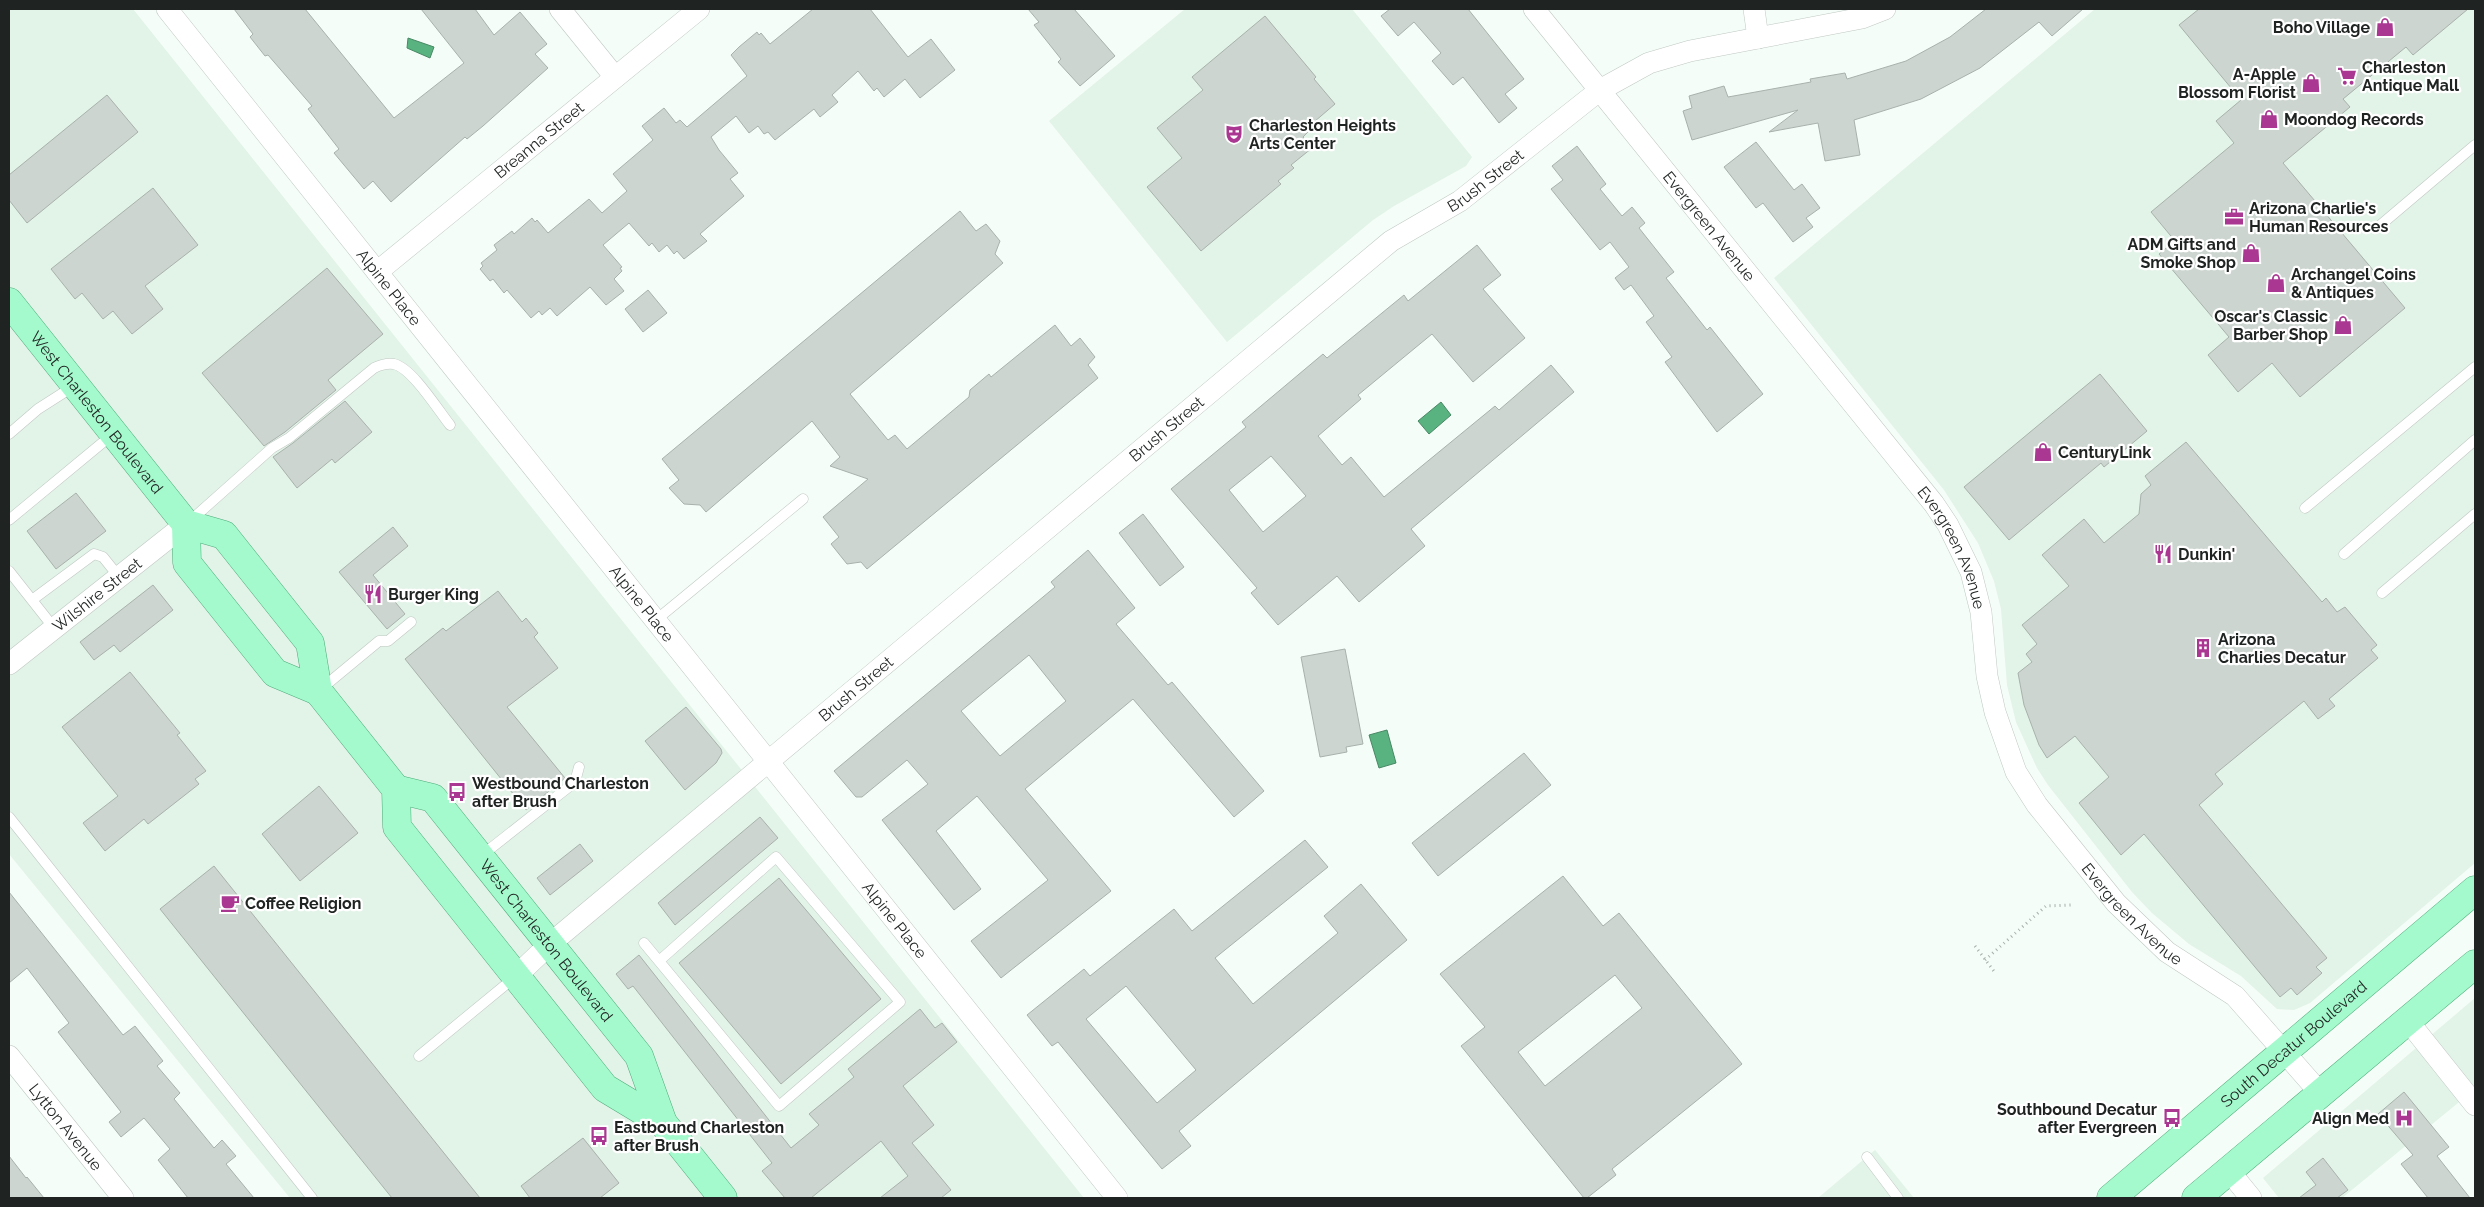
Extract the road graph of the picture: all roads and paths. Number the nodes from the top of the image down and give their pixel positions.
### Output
1 (167, 9) edge
2 (560, 9) edge
3 (699, 9) edge
4 (1534, 9) edge
5 (1754, 9) edge
6 (1885, 9) edge
7 (1758, 38) junction
8 (615, 77) junction
9 (1600, 90) junction
10 (2475, 145) edge
11 (2377, 228) dead end
12 (377, 272) junction
13 (9, 302) edge
14 (2475, 367) edge
15 (75, 385) junction
16 (450, 425) dead end
17 (9, 434) edge
18 (114, 434) junction
19 (2475, 440) edge
20 (804, 500) dead end
21 (2305, 508) dead end
22 (2475, 514) edge
23 (9, 520) edge
24 (186, 524) junction
25 (2344, 554) dead end
26 (9, 571) edge
27 (119, 577) junction
28 (2382, 593) dead end
29 (32, 600) junction
30 (656, 620) junction
31 (411, 622) dead end
32 (54, 628) junction
33 (9, 664) edge
34 (318, 691) junction
35 (769, 761) junction
36 (579, 767) dead end
37 (396, 790) junction
38 (9, 817) edge
39 (480, 857) junction
40 (2475, 890) edge
41 (2071, 905) dead end
42 (644, 943) dead end
43 (550, 944) junction
44 (1974, 946) dead end
45 (1985, 960) junction
46 (659, 961) junction
47 (2475, 964) edge
48 (1996, 974) dead end
49 (516, 976) junction
50 (2408, 1021) junction
51 (2284, 1051) junction
52 (9, 1056) edge
53 (419, 1056) dead end
54 (2321, 1094) junction
55 (2475, 1106) edge
56 (663, 1123) junction
57 (1867, 1157) dead end
58 (2229, 1171) junction
59 (123, 1198) edge
60 (312, 1198) edge
61 (723, 1198) edge
62 (1117, 1198) edge
63 (1898, 1198) edge
64 (2110, 1198) edge
65 (2196, 1198) edge
66 (2251, 1198) edge

1 - 12 street, Alpine Place
2 - 8 street
3 - 8 street, Breanna Street
4 - 9 street, Evergreen Avenue
5 - 7 street
6 - 7 street, Brush Street
7 - 9 street, Brush Street
8 - 12 street, Breanna Street
9 - 35 street, Brush Street
9 - 51 street, Evergreen Avenue
10 - 11 lane
12 - 30 street, Alpine Place
13 - 15 main road, West Charleston Boulevard
14 - 21 lane
15 - 17 lane
15 - 18 main road, West Charleston Boulevard
16 - 24 lane
18 - 23 lane
18 - 24 main road, West Charleston Boulevard
19 - 25 lane
20 - 30 lane
22 - 28 lane
24 - 27 street, Wilshire Street
24 - 34 main road
24 - 34 main road
26 - 29 lane
27 - 29 lane
27 - 32 street, Wilshire Street
29 - 32 lane
30 - 35 street, Alpine Place
31 - 34 lane
32 - 33 street, Wilshire Street
34 - 37 main road
35 - 43 street, Brush Street
35 - 62 street, Alpine Place
36 - 39 lane
37 - 39 main road, West Charleston Boulevard
37 - 49 main road, West Charleston Boulevard
38 - 60 lane
39 - 43 main road, West Charleston Boulevard
40 - 51 main road, South Decatur Boulevard
41 - 45 path
42 - 46 lane
43 - 49 street, Brush Street
43 - 56 main road, West Charleston Boulevard
44 - 45 path
45 - 48 path
46 - 46 lane
47 - 50 main road
49 - 53 lane
49 - 56 main road, West Charleston Boulevard
50 - 54 main road
50 - 55 street
51 - 54 street, Evergreen Avenue
51 - 64 main road, South Decatur Boulevard
52 - 59 street, Lytton Avenue
54 - 58 main road
56 - 61 main road, West Charleston Boulevard
57 - 63 lane
58 - 65 main road
58 - 66 street

